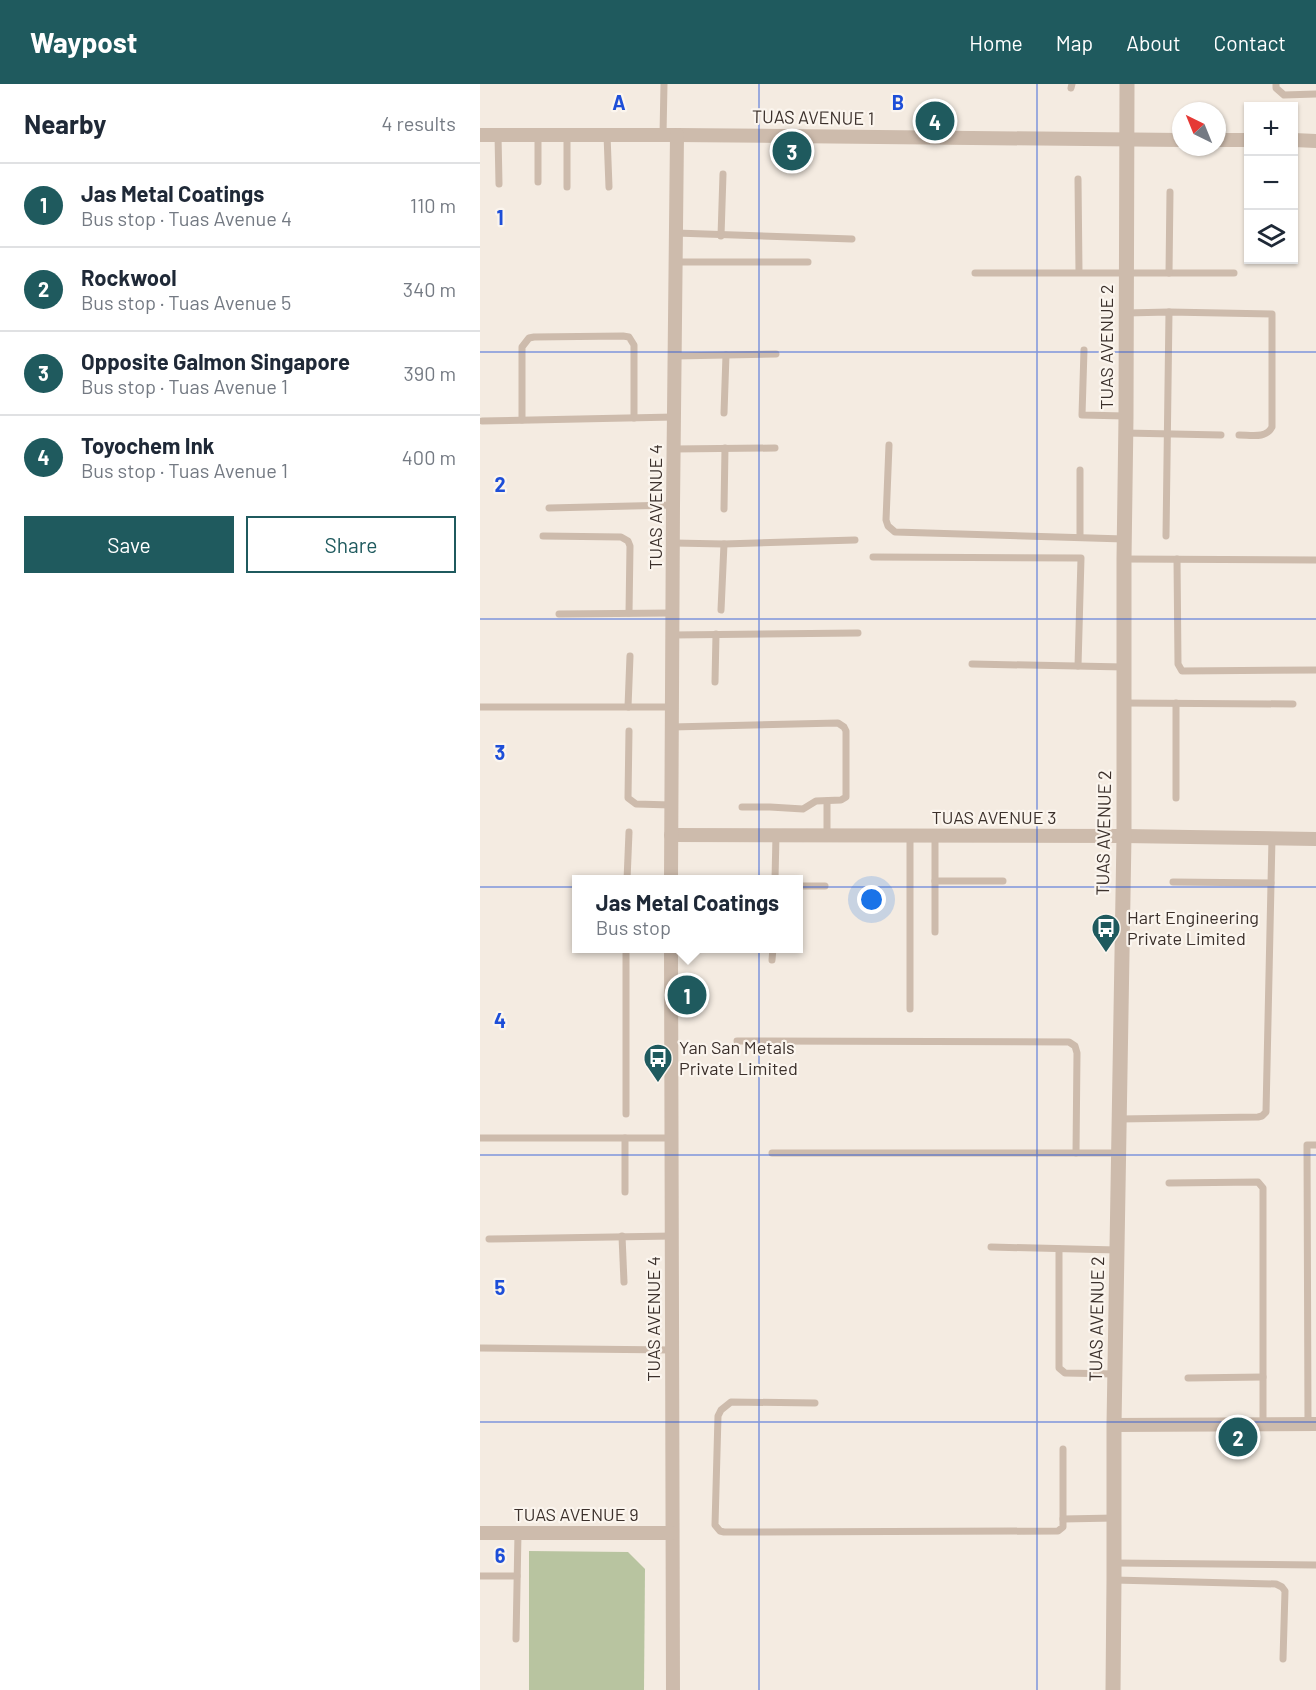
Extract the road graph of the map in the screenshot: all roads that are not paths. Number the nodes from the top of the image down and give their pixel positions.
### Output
1 (664, 84) edge
2 (1127, 84) edge
3 (1276, 84) edge
4 (1316, 94) edge
5 (480, 135) edge
6 (498, 135) junction
7 (538, 135) junction
8 (567, 135) junction
9 (607, 135) junction
10 (663, 135) junction
11 (677, 135) junction
12 (1126, 139) junction
13 (1172, 140) edge
14 (1226, 140) edge
15 (1244, 140) edge
16 (1298, 140) edge
17 (1316, 141) edge
18 (723, 174) dead end
19 (1078, 179) dead end
20 (538, 182) dead end
21 (499, 184) dead end
22 (567, 186) dead end
23 (609, 187) dead end
24 (1170, 192) dead end
25 (676, 234) junction
26 (721, 236) junction
27 (852, 239) dead end
28 (676, 262) junction
29 (808, 262) dead end
30 (1126, 272) junction
31 (975, 273) dead end
32 (1079, 273) junction
33 (1169, 273) junction
34 (1234, 273) dead end
35 (1169, 312) junction
36 (1126, 313) junction
37 (1084, 350) dead end
38 (776, 354) dead end
39 (726, 355) junction
40 (675, 356) junction
41 (724, 413) dead end
42 (674, 417) junction
43 (1126, 417) junction
44 (634, 418) junction
45 (482, 420) dead end
46 (522, 420) junction
47 (1125, 433) junction
48 (1167, 434) junction
49 (1221, 435) dead end
50 (1239, 435) dead end
51 (889, 445) dead end
52 (725, 448) junction
53 (775, 448) dead end
54 (674, 449) junction
55 (1080, 470) dead end
56 (673, 505) junction
57 (549, 508) dead end
58 (724, 509) dead end
59 (543, 536) dead end
60 (1166, 536) dead end
61 (1080, 537) junction
62 (1124, 539) junction
63 (855, 540) dead end
64 (674, 543) junction
65 (724, 544) junction
66 (873, 557) dead end
67 (1124, 559) junction
68 (1177, 559) junction
69 (1316, 560) edge
70 (721, 610) dead end
71 (629, 613) junction
72 (673, 613) junction
73 (559, 614) dead end
74 (858, 633) dead end
75 (716, 634) junction
76 (673, 635) junction
77 (630, 656) dead end
78 (972, 664) dead end
79 (1078, 666) junction
80 (1124, 667) junction
81 (1316, 670) edge
82 (716, 682) dead end
83 (1124, 703) junction
84 (1176, 703) junction
85 (1293, 704) dead end
86 (480, 707) edge
87 (628, 707) junction
88 (671, 707) junction
89 (671, 727) junction
90 (629, 731) dead end
91 (1176, 798) dead end
92 (827, 801) junction
93 (671, 805) junction
94 (742, 807) dead end
95 (629, 832) dead end
96 (671, 835) junction
97 (776, 835) junction
98 (827, 836) junction
99 (910, 836) junction
100 (934, 836) junction
101 (1124, 836) junction
102 (1272, 838) junction
103 (1316, 839) edge
104 (627, 875) edge
105 (671, 875) edge
106 (775, 875) edge
107 (935, 881) junction
108 (1003, 881) dead end
109 (1173, 882) dead end
110 (1271, 883) junction
111 (803, 886) edge
112 (825, 886) dead end
113 (935, 932) dead end
114 (626, 953) edge
115 (671, 953) edge
116 (773, 953) edge
117 (772, 960) dead end
118 (910, 1009) dead end
119 (736, 1041) dead end
120 (626, 1114) dead end
121 (1119, 1119) junction
122 (480, 1138) edge
123 (624, 1138) junction
124 (671, 1138) junction
125 (1316, 1146) edge
126 (772, 1153) dead end
127 (1076, 1153) junction
128 (1119, 1153) junction
129 (1169, 1183) dead end
130 (625, 1192) dead end
131 (622, 1236) junction
132 (672, 1236) junction
133 (489, 1239) dead end
134 (991, 1247) dead end
135 (1059, 1249) junction
136 (1117, 1250) junction
137 (624, 1282) dead end
138 (480, 1348) edge
139 (672, 1350) junction
140 (1115, 1374) junction
141 (1263, 1377) junction
142 (1188, 1378) dead end
143 (1312, 1380) edge
144 (815, 1403) dead end
145 (1263, 1424) junction
146 (1312, 1424) edge
147 (1114, 1425) junction
148 (1063, 1449) dead end
149 (1115, 1518) junction
150 (1064, 1519) junction
151 (480, 1533) edge
152 (518, 1533) junction
153 (672, 1533) junction
154 (1114, 1563) junction
155 (1316, 1565) edge
156 (480, 1576) edge
157 (517, 1576) junction
158 (1114, 1580) junction
159 (516, 1639) dead end
160 (1283, 1659) dead end
161 (673, 1690) edge
162 (1113, 1690) edge

1 - 10 lane
2 - 12 street, TUAS AVENUE 2
3 - 4 lane
5 - 6 street, TUAS AVENUE 1
6 - 7 street, TUAS AVENUE 1
6 - 21 lane
7 - 8 street, TUAS AVENUE 1
7 - 20 lane
8 - 9 street, TUAS AVENUE 1
8 - 22 lane
9 - 10 street, TUAS AVENUE 1
9 - 23 lane
10 - 11 street, TUAS AVENUE 1
11 - 12 street, TUAS AVENUE 1
11 - 25 street, TUAS AVENUE 4
12 - 13 street, TUAS AVENUE 1
12 - 30 street, TUAS AVENUE 2
14 - 15 street
16 - 17 street
18 - 26 lane
19 - 32 lane
24 - 33 lane
25 - 26 lane
25 - 28 street, TUAS AVENUE 4
26 - 27 lane
28 - 29 lane
28 - 40 street, TUAS AVENUE 4
30 - 32 lane
30 - 33 lane
30 - 36 street, TUAS AVENUE 2
31 - 32 lane
33 - 34 lane
35 - 36 lane
35 - 48 lane
35 - 50 lane
36 - 43 street, TUAS AVENUE 2
37 - 43 lane
38 - 39 lane
39 - 40 lane
39 - 41 lane
40 - 42 street, TUAS AVENUE 4
42 - 44 lane
42 - 54 street, TUAS AVENUE 4
43 - 47 street, TUAS AVENUE 2
44 - 46 lane
44 - 46 lane
45 - 46 lane
47 - 48 lane
47 - 62 street, TUAS AVENUE 2
48 - 49 lane
48 - 60 lane
51 - 61 lane
52 - 53 lane
52 - 54 lane
52 - 58 lane
54 - 56 street, TUAS AVENUE 4
55 - 61 lane
56 - 57 lane
56 - 64 street, TUAS AVENUE 4
59 - 71 lane
61 - 62 lane
62 - 67 street, TUAS AVENUE 2
63 - 65 lane
64 - 65 lane
64 - 72 street, TUAS AVENUE 4
65 - 70 lane
66 - 79 lane
67 - 68 lane
67 - 80 street, TUAS AVENUE 2
68 - 69 lane
68 - 81 lane
71 - 72 lane
71 - 73 lane
72 - 76 street, TUAS AVENUE 4
74 - 75 lane
75 - 76 lane
75 - 82 lane
76 - 88 street, TUAS AVENUE 4
77 - 87 lane
78 - 79 lane
79 - 80 lane
80 - 83 street, TUAS AVENUE 2
83 - 84 lane
83 - 101 street, TUAS AVENUE 2
84 - 85 lane
84 - 91 lane
86 - 87 lane
87 - 88 lane
88 - 89 street, TUAS AVENUE 4
89 - 92 lane
89 - 93 street, TUAS AVENUE 4
90 - 93 lane
92 - 94 lane
92 - 98 lane
93 - 96 street, TUAS AVENUE 4
95 - 104 lane
96 - 97 street, TUAS AVENUE 3
96 - 105 street, TUAS AVENUE 4
97 - 98 street, TUAS AVENUE 3
97 - 106 lane
98 - 99 street, TUAS AVENUE 3
99 - 100 street, TUAS AVENUE 3
99 - 118 lane
100 - 101 street, TUAS AVENUE 3
100 - 107 lane
101 - 102 street, TUAS AVENUE 3
101 - 121 street, TUAS AVENUE 2
102 - 103 street, TUAS AVENUE 3
102 - 110 lane
107 - 108 lane
107 - 113 lane
109 - 110 lane
110 - 121 lane
111 - 112 lane
114 - 120 lane
115 - 124 street, TUAS AVENUE 4
116 - 117 lane
119 - 127 lane
121 - 128 street, TUAS AVENUE 2
122 - 123 lane
123 - 124 lane
123 - 130 lane
124 - 132 street, TUAS AVENUE 4
125 - 143 lane
126 - 127 lane
127 - 128 lane
128 - 136 street, TUAS AVENUE 2
129 - 141 lane
131 - 132 lane
131 - 133 lane
131 - 137 lane
132 - 139 street, TUAS AVENUE 4
134 - 135 lane
135 - 136 lane
135 - 140 lane
136 - 140 street, TUAS AVENUE 2
138 - 139 lane
139 - 153 street, TUAS AVENUE 4
140 - 147 street, TUAS AVENUE 2
141 - 142 lane
141 - 145 lane
143 - 146 lane
144 - 150 lane
145 - 146 street
145 - 147 street
147 - 149 street, TUAS AVENUE 2
148 - 150 lane
149 - 150 lane
149 - 154 street, TUAS AVENUE 2
151 - 152 street, TUAS AVENUE 9
152 - 153 street, TUAS AVENUE 9
152 - 157 lane
153 - 161 street, TUAS AVENUE 4
154 - 155 lane
154 - 158 street, TUAS AVENUE 2
156 - 157 lane
157 - 159 lane
158 - 160 lane
158 - 162 street, TUAS AVENUE 2

